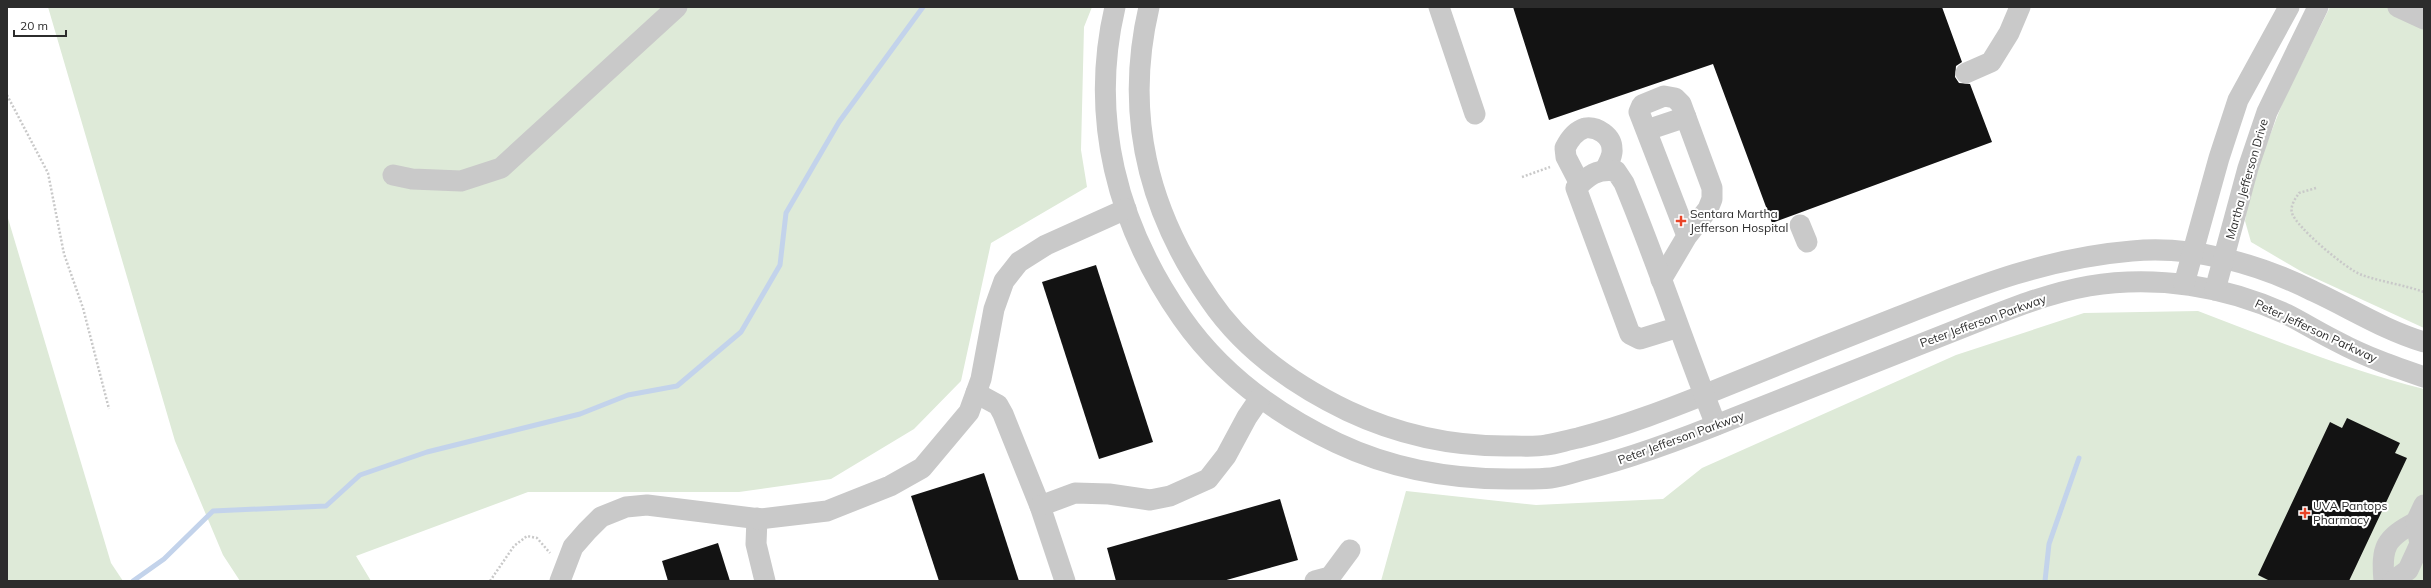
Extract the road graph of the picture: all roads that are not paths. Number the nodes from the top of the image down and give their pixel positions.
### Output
1 (676, 7) edge
2 (1116, 7) edge
3 (1149, 7) edge
4 (1439, 7) edge
5 (2020, 7) edge
6 (2289, 7) edge
7 (2318, 7) edge
8 (2398, 7) edge
9 (2424, 19) edge
10 (1966, 73) dead end
11 (1475, 114) dead end
12 (1605, 170) junction
13 (393, 175) dead end
14 (1580, 184) junction
15 (1126, 209) junction
16 (1687, 236) junction
17 (2192, 253) junction
18 (2223, 259) junction
19 (1660, 280) junction
20 (2184, 284) junction
21 (2215, 290) junction
22 (1679, 327) junction
23 (2424, 342) edge
24 (2424, 376) edge
25 (976, 393) junction
26 (1704, 395) junction
27 (1260, 398) junction
28 (1716, 425) junction
29 (1040, 506) junction
30 (2420, 514) edge
31 (757, 518) junction
32 (1350, 550) dead end
33 (563, 573) edge
34 (765, 581) edge
35 (1065, 581) edge
36 (1301, 581) edge
37 (1315, 581) edge
38 (2384, 581) edge
39 (2393, 581) edge

1 - 13 street
2 - 15 street, Peter Jefferson Parkway
3 - 26 street
4 - 11 street
5 - 10 street
6 - 17 street
7 - 18 street, Martha Jefferson Drive
8 - 9 street
12 - 14 street
12 - 14 street
12 - 19 street
14 - 22 street
15 - 25 street
15 - 27 street, Peter Jefferson Parkway
16 - 16 street
16 - 19 street
17 - 18 street
17 - 20 street
17 - 26 street
18 - 21 street, Martha Jefferson Drive
18 - 23 street
19 - 22 street
20 - 21 street, Peter Jefferson Parkway
20 - 28 street, Peter Jefferson Parkway
21 - 24 street, Peter Jefferson Parkway
22 - 26 street
25 - 29 street
25 - 31 street
26 - 28 street
27 - 28 street, Peter Jefferson Parkway
27 - 29 street
29 - 35 street
30 - 38 street
30 - 39 street
31 - 33 street
31 - 34 street
32 - 37 street
36 - 37 street

